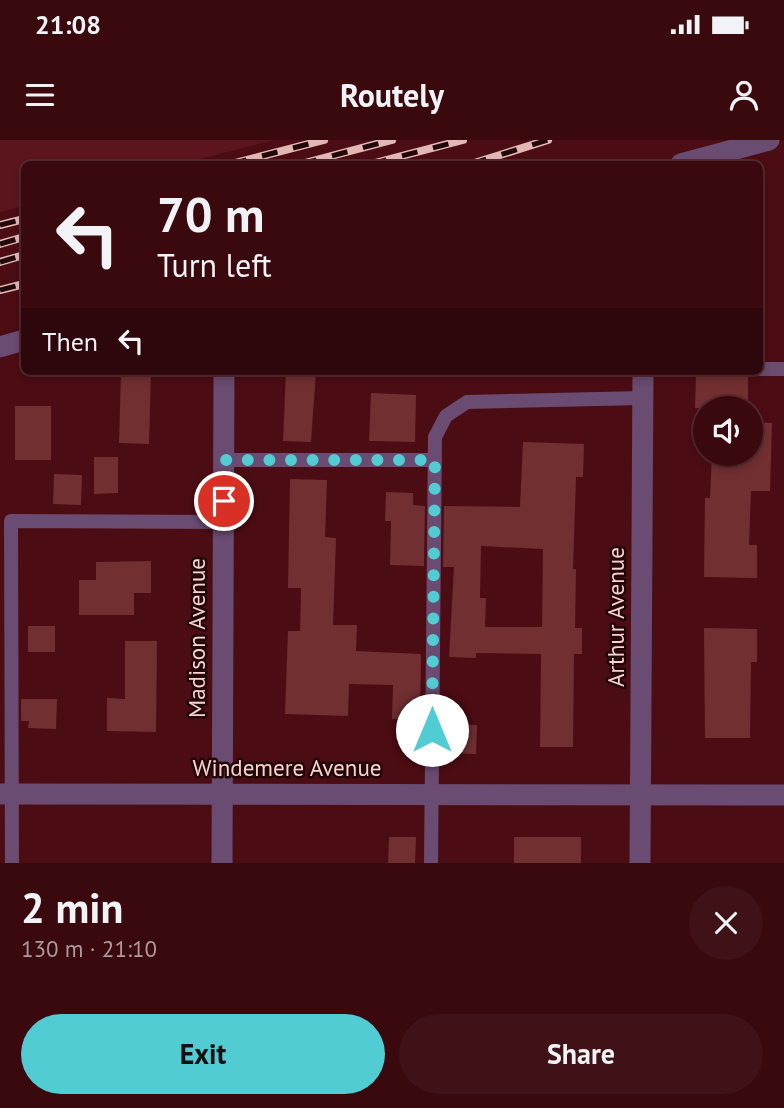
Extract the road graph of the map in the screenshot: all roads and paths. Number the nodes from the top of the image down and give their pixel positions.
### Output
1 (769, 140) edge
2 (692, 161) edge
3 (21, 341) edge
4 (0, 347) edge
5 (763, 369) edge
6 (784, 369) edge
7 (224, 375) edge
8 (643, 375) edge
9 (643, 398) junction
10 (224, 460) junction
11 (435, 460) junction
12 (224, 522) junction
13 (6, 586) edge
14 (222, 793) junction
15 (6, 794) edge
16 (432, 794) junction
17 (784, 794) edge
18 (641, 795) junction
19 (12, 863) edge
20 (222, 863) edge
21 (431, 863) edge
22 (640, 863) edge

1 - 2 street
3 - 4 street
5 - 6 lane
7 - 10 street, Madison Avenue
8 - 9 street, Arthur Avenue
9 - 11 lane
9 - 18 street, Arthur Avenue
10 - 11 lane
10 - 12 street, Madison Avenue
11 - 16 lane
12 - 13 lane
12 - 14 street, Madison Avenue
13 - 15 lane
14 - 15 street, Windemere Avenue
14 - 16 street, Windemere Avenue
14 - 20 street, Madison Avenue
15 - 19 lane
16 - 18 street, Windemere Avenue
16 - 21 lane
17 - 18 street, Windemere Avenue
18 - 22 street, Arthur Avenue

